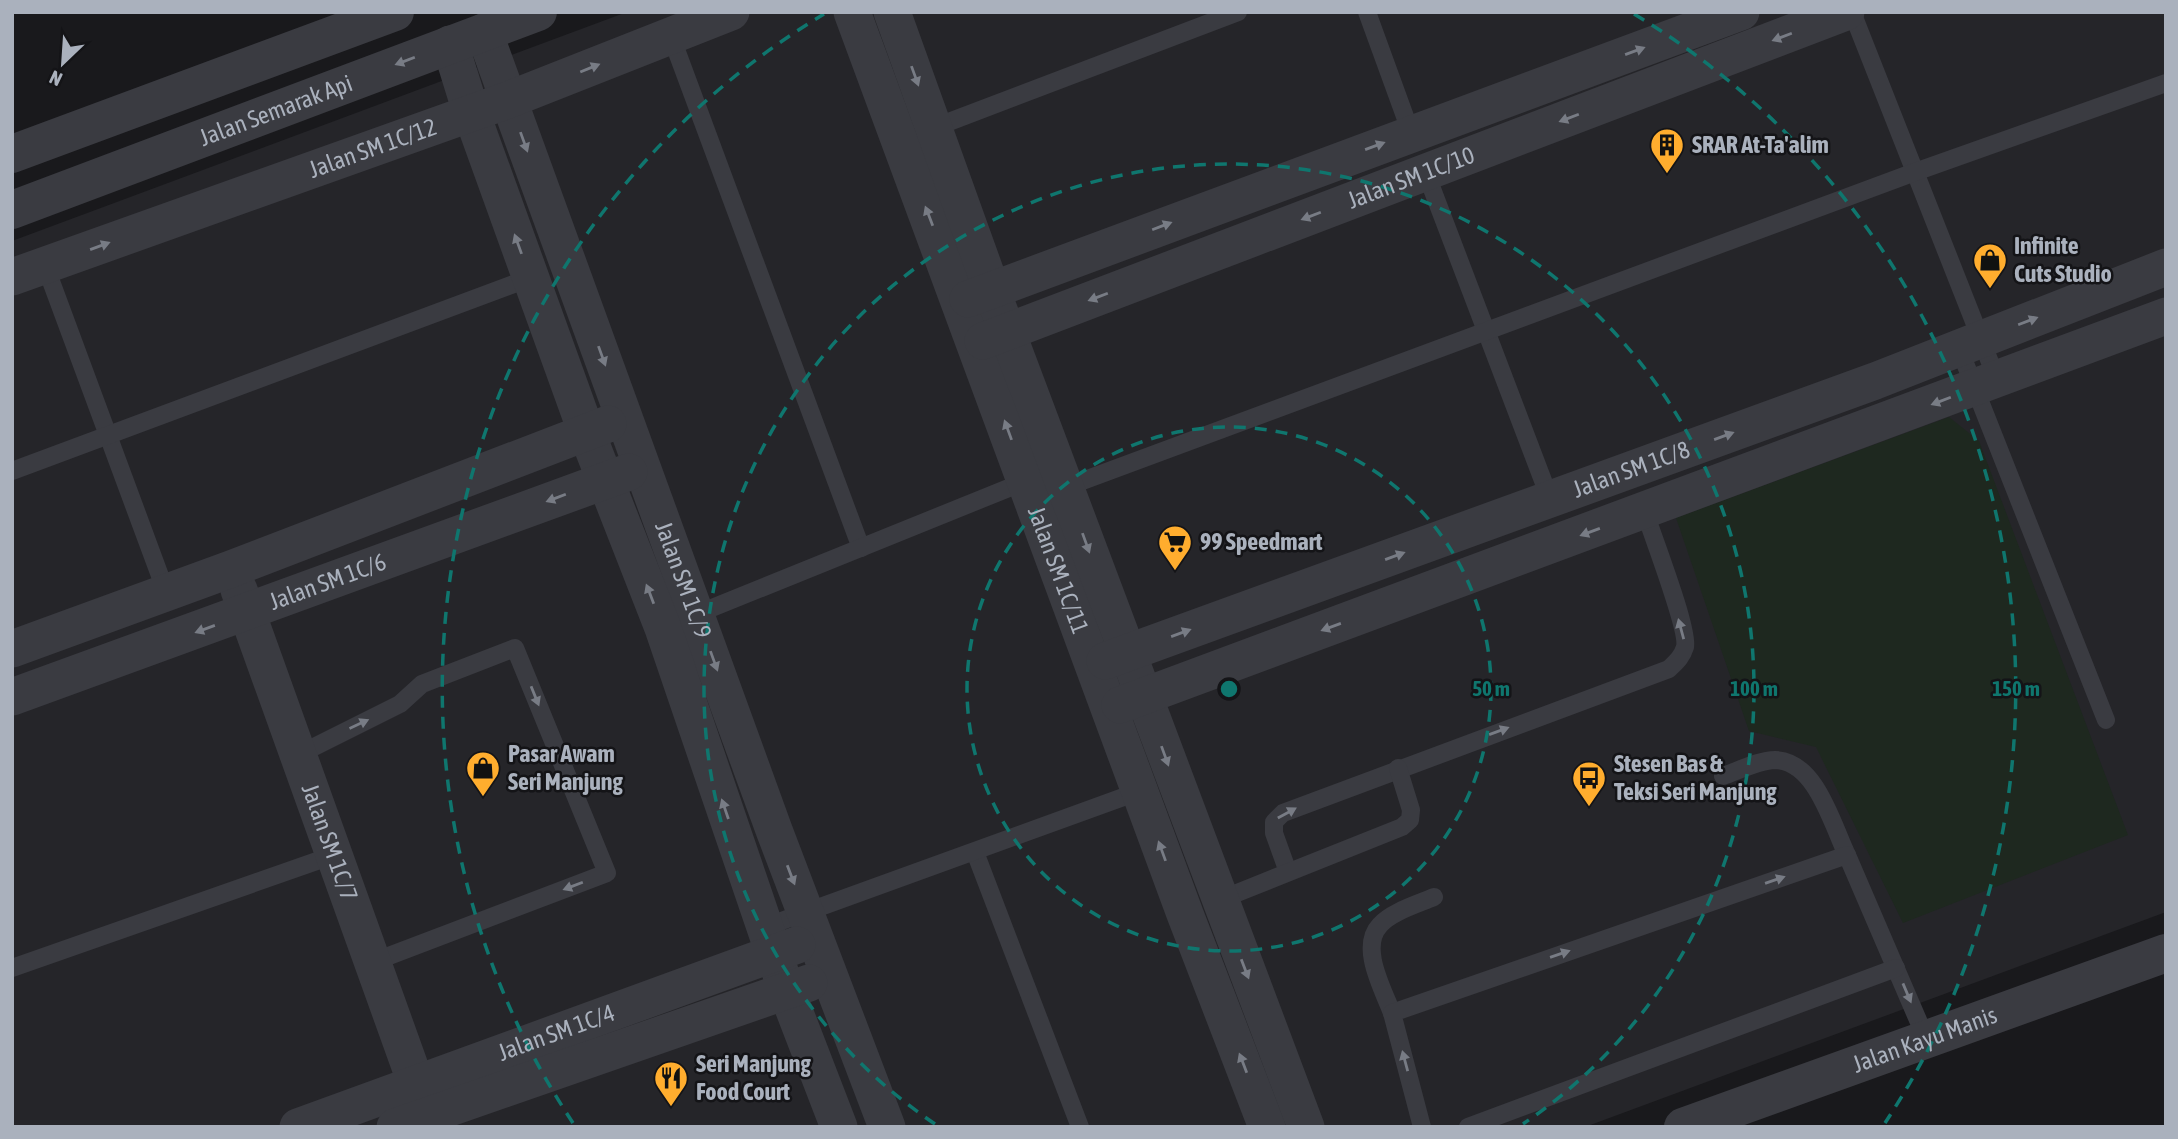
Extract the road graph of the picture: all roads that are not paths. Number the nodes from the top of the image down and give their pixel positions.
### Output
1 (395, 12) edge
2 (538, 12) edge
3 (731, 12) edge
4 (852, 12) edge
5 (892, 12) edge
6 (1238, 12) edge
7 (1367, 12) edge
8 (1741, 12) edge
9 (1846, 12) edge
10 (1852, 12) edge
11 (671, 36) junction
12 (467, 38) junction
13 (2166, 83) edge
14 (508, 100) junction
15 (471, 112) junction
16 (933, 128) junction
17 (1411, 133) junction
18 (12, 153) edge
19 (1915, 172) junction
20 (1426, 173) junction
21 (12, 210) edge
22 (2166, 267) edge
23 (29, 271) edge
24 (530, 278) junction
25 (976, 296) junction
26 (2166, 316) edge
27 (1486, 331) junction
28 (992, 338) junction
29 (1970, 344) junction
30 (1987, 384) junction
31 (625, 418) junction
32 (586, 431) junction
33 (109, 437) junction
34 (643, 467) junction
35 (12, 471) edge
36 (605, 480) junction
37 (1026, 481) junction
38 (1066, 487) junction
39 (1550, 499) junction
40 (1645, 512) junction
41 (861, 548) junction
42 (231, 569) junction
43 (166, 592) junction
44 (247, 613) junction
45 (697, 614) junction
46 (12, 649) edge
47 (1110, 659) junction
48 (12, 697) edge
49 (1126, 703) junction
50 (2106, 720) dead end
51 (298, 755) junction
52 (1398, 768) junction
53 (1723, 776) dead end
54 (1140, 791) junction
55 (975, 852) junction
56 (334, 855) junction
57 (1847, 855) junction
58 (1288, 872) junction
59 (1434, 897) dead end
60 (1219, 900) junction
61 (1185, 914) junction
62 (811, 927) junction
63 (770, 940) junction
64 (2166, 953) edge
65 (373, 962) junction
66 (12, 968) edge
67 (1896, 968) junction
68 (829, 975) junction
69 (787, 992) junction
70 (1392, 1013) junction
71 (1927, 1041) junction
72 (407, 1111) edge
73 (298, 1127) edge
74 (839, 1127) edge
75 (887, 1127) edge
76 (1080, 1127) edge
77 (1267, 1127) edge
78 (1306, 1127) edge
79 (1422, 1127) edge
80 (1468, 1127) edge
81 (1683, 1127) edge

1 - 18 street, Jalan Semarak Api
2 - 12 street, Jalan Semarak Api
3 - 11 street, Jalan SM 1C/12
25 -> 4 street, Jalan SM 1C/11
5 -> 16 street, Jalan SM 1C/11
6 - 16 lane
7 - 17 lane
17 -> 8 street, Jalan SM 1C/10
9 -> 20 street, Jalan SM 1C/10
10 - 19 lane
14 -> 11 street, Jalan SM 1C/12
11 - 41 lane
12 - 14 street, Jalan SM 1C/9
12 - 15 street, Jalan SM 1C/9
12 -> 21 street, Jalan Semarak Api
13 - 19 lane
14 - 15 street, Jalan SM 1C/12
14 -> 31 street, Jalan SM 1C/9
23 -> 15 street, Jalan SM 1C/12
24 -> 15 street, Jalan SM 1C/9
16 - 25 street, Jalan SM 1C/11
25 -> 17 street, Jalan SM 1C/10
19 - 27 lane
19 - 29 lane
20 - 27 lane
20 -> 28 street, Jalan SM 1C/10
29 -> 22 street, Jalan SM 1C/8
23 - 33 lane
24 - 32 street, Jalan SM 1C/9
24 - 33 lane
25 - 28 street, Jalan SM 1C/11
26 - 30 street, Jalan SM 1C/8
27 - 38 lane
27 - 39 lane
37 -> 28 street, Jalan SM 1C/11
28 - 38 street, Jalan SM 1C/11
29 - 30 lane
39 -> 29 street, Jalan SM 1C/8
30 -> 40 street, Jalan SM 1C/8
30 - 50 lane
31 - 32 street, Jalan SM 1C/6
31 - 34 street, Jalan SM 1C/9
32 - 36 street, Jalan SM 1C/9
32 - 42 street, Jalan SM 1C/6
33 - 35 lane
33 - 43 lane
34 - 36 street, Jalan SM 1C/6
34 - 45 street, Jalan SM 1C/9
36 -> 44 street, Jalan SM 1C/6
63 -> 36 street, Jalan SM 1C/9
37 - 41 lane
37 - 47 street, Jalan SM 1C/11
38 -> 47 street, Jalan SM 1C/11
47 -> 39 street, Jalan SM 1C/8
40 -> 49 street, Jalan SM 1C/8
52 -> 40 lane
41 - 45 lane
42 - 43 street, Jalan SM 1C/6
42 - 44 street, Jalan SM 1C/7
43 - 46 street, Jalan SM 1C/6
44 -> 48 street, Jalan SM 1C/6
44 - 51 street, Jalan SM 1C/7
45 -> 62 street, Jalan SM 1C/9
47 - 49 street, Jalan SM 1C/11
49 - 54 street, Jalan SM 1C/11
49 -> 60 street, Jalan SM 1C/11
51 - 56 street, Jalan SM 1C/7
51 -> 65 lane
52 - 58 lane
58 -> 52 lane
53 - 57 lane
54 - 55 lane
61 -> 54 street, Jalan SM 1C/11
55 - 62 lane
55 - 76 lane
56 - 65 street, Jalan SM 1C/7
56 - 66 lane
57 - 67 lane
70 -> 57 lane
58 - 60 lane
59 - 70 lane
60 - 61 lane
60 -> 78 street, Jalan SM 1C/11
77 -> 61 street, Jalan SM 1C/11
62 - 63 street, Jalan SM 1C/4
62 - 68 street, Jalan SM 1C/9
63 - 69 street, Jalan SM 1C/9
63 - 72 street, Jalan SM 1C/4
64 - 71 street, Jalan Kayu Manis
65 - 72 street, Jalan SM 1C/7
67 -> 71 lane
67 - 80 lane
68 - 69 street, Jalan SM 1C/4
68 - 75 street, Jalan SM 1C/9
69 - 72 street, Jalan SM 1C/4
69 - 74 street, Jalan SM 1C/9
79 -> 70 lane
71 - 81 street, Jalan Kayu Manis
72 - 73 street, Jalan SM 1C/4

